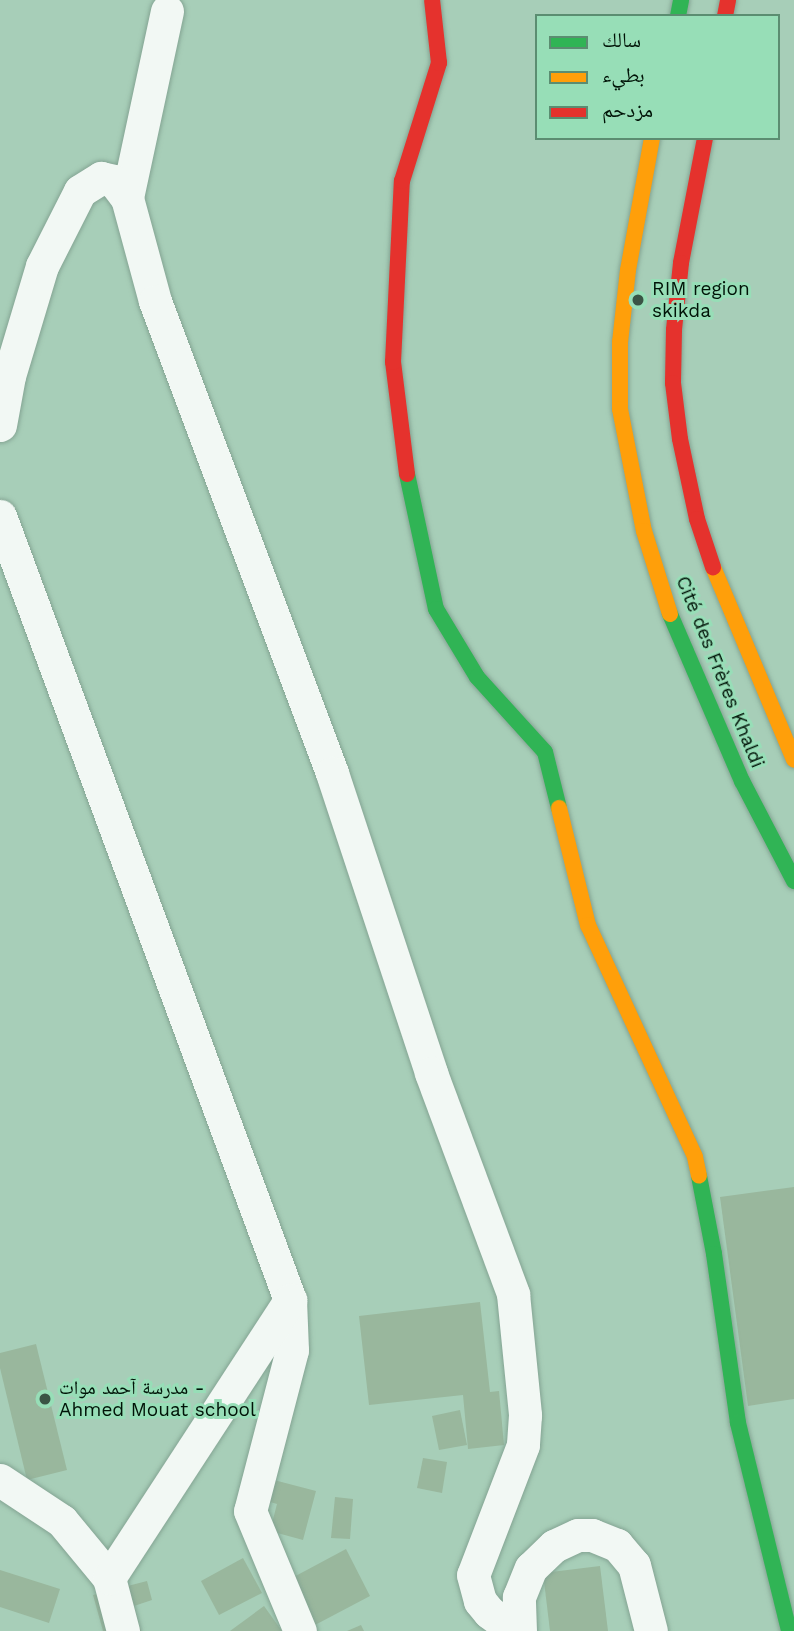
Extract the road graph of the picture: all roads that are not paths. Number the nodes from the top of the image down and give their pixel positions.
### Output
1 (432, 0) edge
2 (167, 11) dead end
3 (652, 140) edge
4 (705, 140) edge
5 (127, 198) junction
6 (0, 425) edge
7 (0, 516) edge
8 (794, 760) edge
9 (794, 881) edge
10 (290, 1300) junction
11 (0, 1480) edge
12 (109, 1578) junction
13 (123, 1631) edge
14 (300, 1631) edge
15 (514, 1631) edge
16 (520, 1631) edge
17 (651, 1631) edge
18 (789, 1631) edge

1 - 18 street
2 - 5 street
3 - 9 street, Cité des Frères Khaldi
4 - 8 street, Cité des Frères Khaldi
5 - 6 street
5 - 15 street
7 - 10 street
10 - 12 street
10 - 14 street
11 - 12 street
12 - 13 street
16 - 17 street

